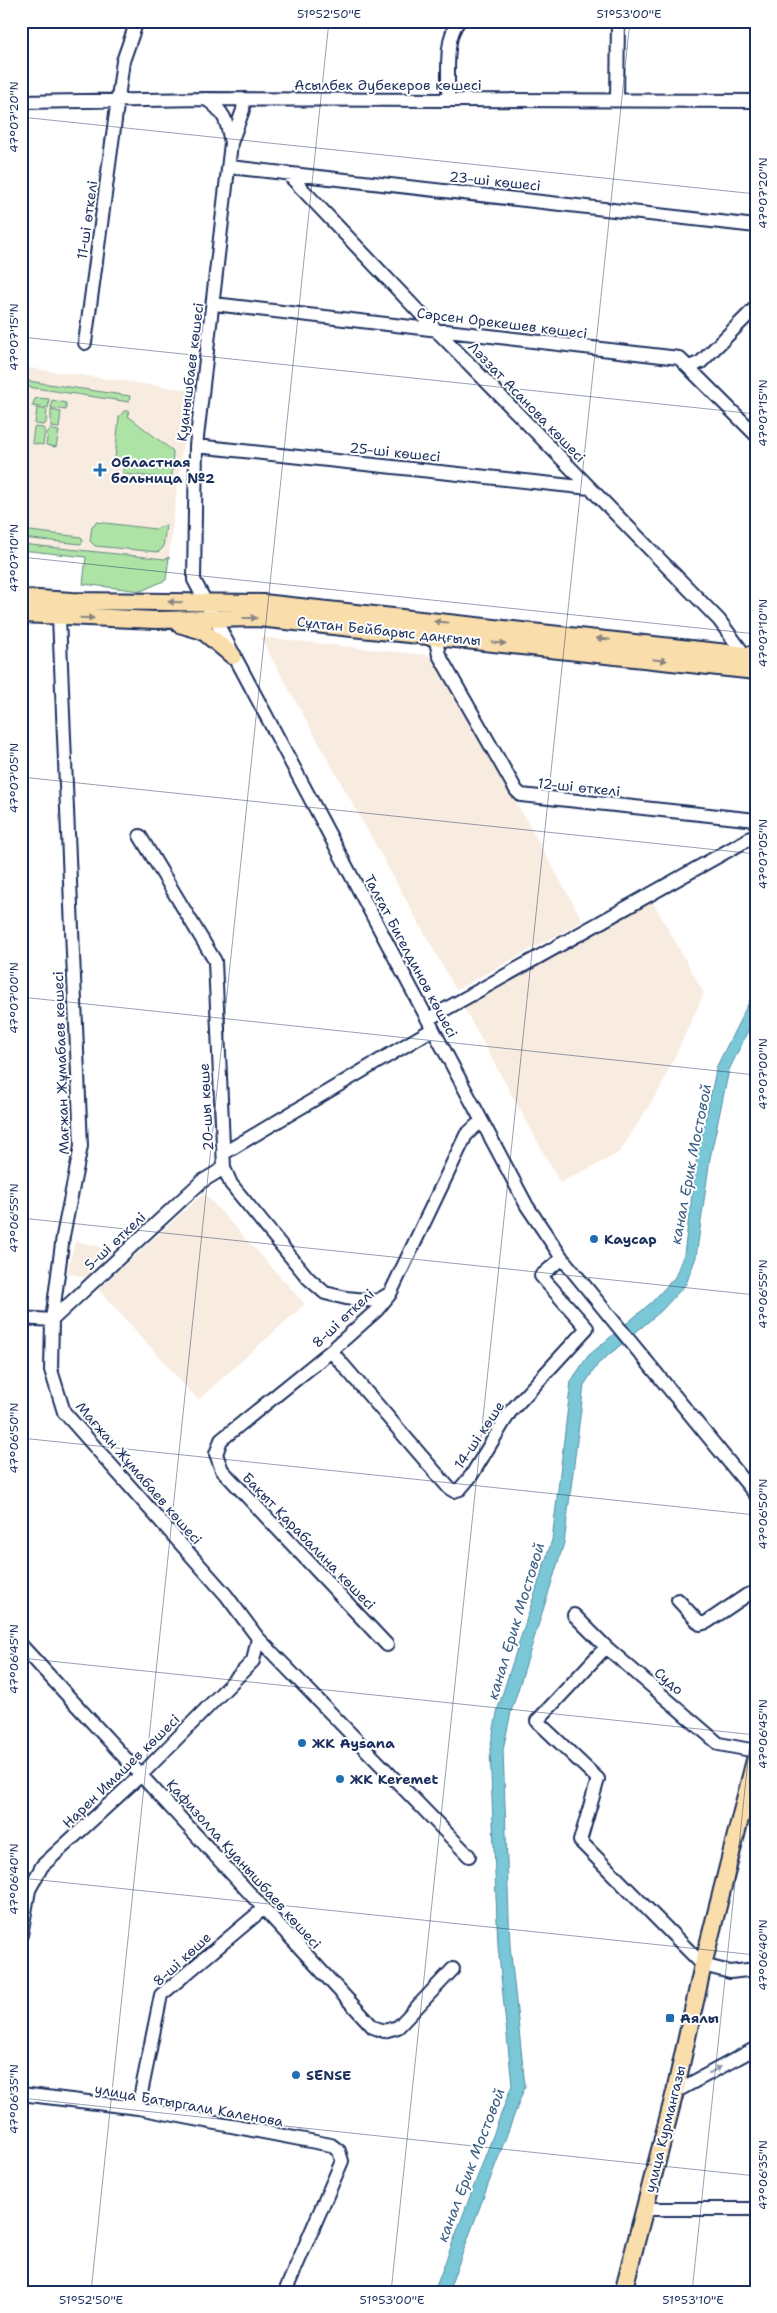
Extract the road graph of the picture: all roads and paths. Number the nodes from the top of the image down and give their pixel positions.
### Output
1 (137, 21) edge
2 (460, 21) edge
3 (618, 21) edge
4 (206, 99) junction
5 (244, 99) junction
6 (119, 100) junction
7 (448, 100) junction
8 (617, 100) junction
9 (756, 101) edge
10 (21, 102) edge
11 (231, 143) junction
12 (230, 167) junction
13 (287, 173) junction
14 (756, 226) edge
15 (214, 304) junction
16 (756, 307) edge
17 (437, 331) junction
18 (85, 343) dead end
19 (689, 367) junction
20 (756, 435) edge
21 (196, 446) junction
22 (590, 488) junction
23 (21, 598) edge
24 (205, 603) junction
25 (21, 614) edge
26 (59, 617) junction
27 (213, 618) junction
28 (155, 620) junction
29 (435, 636) junction
30 (750, 655) edge
31 (233, 656) junction
32 (756, 671) edge
33 (756, 820) edge
34 (756, 835) edge
35 (140, 836) dead end
36 (430, 1024) junction
37 (481, 1121) junction
38 (224, 1153) junction
39 (224, 1168) junction
40 (562, 1258) junction
41 (390, 1294) junction
42 (21, 1318) edge
43 (52, 1320) junction
44 (331, 1352) junction
45 (216, 1454) joint
46 (756, 1495) edge
47 (756, 1592) edge
48 (678, 1600) dead end
49 (574, 1615) dead end
50 (258, 1638) junction
51 (21, 1644) edge
52 (388, 1645) dead end
53 (606, 1647) junction
54 (756, 1751) edge
55 (756, 1756) edge
56 (142, 1774) junction
57 (753, 1781) edge
58 (469, 1856) dead end
59 (263, 1909) junction
60 (21, 1934) edge
61 (703, 1965) junction
62 (756, 1969) edge
63 (453, 1970) dead end
64 (756, 2048) edge
65 (675, 2092) junction
66 (21, 2094) edge
67 (138, 2108) junction
68 (645, 2209) junction
69 (756, 2209) edge
70 (285, 2292) edge
71 (623, 2292) edge

1 - 6 street, 11-ші өткелі
2 - 7 street
3 - 8 street
4 - 5 street, Асылбек Әубекеров көшесі
4 - 6 street, Асылбек Әубекеров көшесі
4 - 11 street, Қуанышбаев көшесі
5 - 7 street, Асылбек Әубекеров көшесі
5 - 11 street, Қуанышбаев көшесі
6 - 10 street, Асылбек Әубекеров көшесі
6 - 18 street, 11-ші өткелі
7 - 8 street, Асылбек Әубекеров көшесі
8 - 9 street, Асылбек Әубекеров көшесі
11 - 12 street, Қуанышбаев көшесі
12 - 13 street, 23-ші көшесі
12 - 15 street, Қуанышбаев көшесі
13 - 14 street, 23-ші көшесі
13 - 17 street, Ләззат Асанова көшесі
15 - 17 street, Сәрсен Орекешев көшесі
15 - 21 street, Қуанышбаев көшесі
16 - 19 street
17 - 19 street, Сәрсен Орекешев көшесі
17 - 22 street, Ләззат Асанова көшесі
19 - 20 street, Сәрсен Орекешев көшесі
21 - 22 street, 25-ші көшесі
21 - 24 street, Қуанышбаев көшесі
22 - 30 street, Ләззат Асанова көшесі
24 -> 23 main road, Сұлтан Бейбарыс даңғылы
24 - 27 street, Талғат Бигелдинов көшесі
30 -> 24 main road, Сұлтан Бейбарыс даңғылы
25 - 26 main road, Сұлтан Бейбарыс даңғылы
26 -> 28 main road, Сұлтан Бейбарыс даңғылы
26 - 43 street, Мағжан Жұмабаев көшесі
27 - 28 main road, Сұлтан Бейбарыс даңғылы
27 -> 29 main road, Сұлтан Бейбарыс даңғылы
27 - 31 street, Талғат Бигелдинов көшесі
28 - 31 main road
29 -> 32 main road, Сұлтан Бейбарыс даңғылы
29 - 33 street, 12-ші өткелі
31 - 36 street, Талғат Бигелдинов көшесі
34 - 36 street
35 - 38 street, 20-шы көше
36 - 37 street, Талғат Бигелдинов көшесі
36 - 38 street
37 - 40 street, Талғат Бигелдинов көшесі
37 - 41 street, 8-ші өткелі
38 - 39 street, 20-шы көше
39 - 41 street, 20-шы көше
39 - 43 street, 5-ші өткелі
40 - 44 street, 14-ші көше
40 - 46 street, Талғат Бигелдинов көшесі
41 - 44 street, 8-ші өткелі
42 - 43 street
43 - 50 street, Мағжан Жұмабаев көшесі
44 - 45 street, 8-ші өткелі
45 - 52 street, Бақыт Қарабалина көшесі
47 - 48 street
49 - 53 street, Судо
50 - 56 street, Нарен Имашев көшесi
50 - 58 street, Мағжан Жұмабаев көшесі
51 - 56 street, Қафизолла Қуанышбаев көшесi
53 - 54 street, Судо
53 - 61 street
55 - 57 main road, улица Курмангазы
56 - 59 street, Қафизолла Қуанышбаев көшесi
56 - 60 street, Нарен Имашев көшесi
57 - 61 main road, улица Курмангазы
59 - 63 street, Қафизолла Қуанышбаев көшесi
59 - 67 street, 8-шi көше
61 - 62 street
61 - 65 main road, улица Курмангазы
65 -> 64 street
65 - 68 main road, улица Курмангазы
66 - 67 street, улица Батыргали Каленова
67 - 70 street, улица Батыргали Каленова
68 - 69 street
68 - 71 main road, улица Курмангазы

